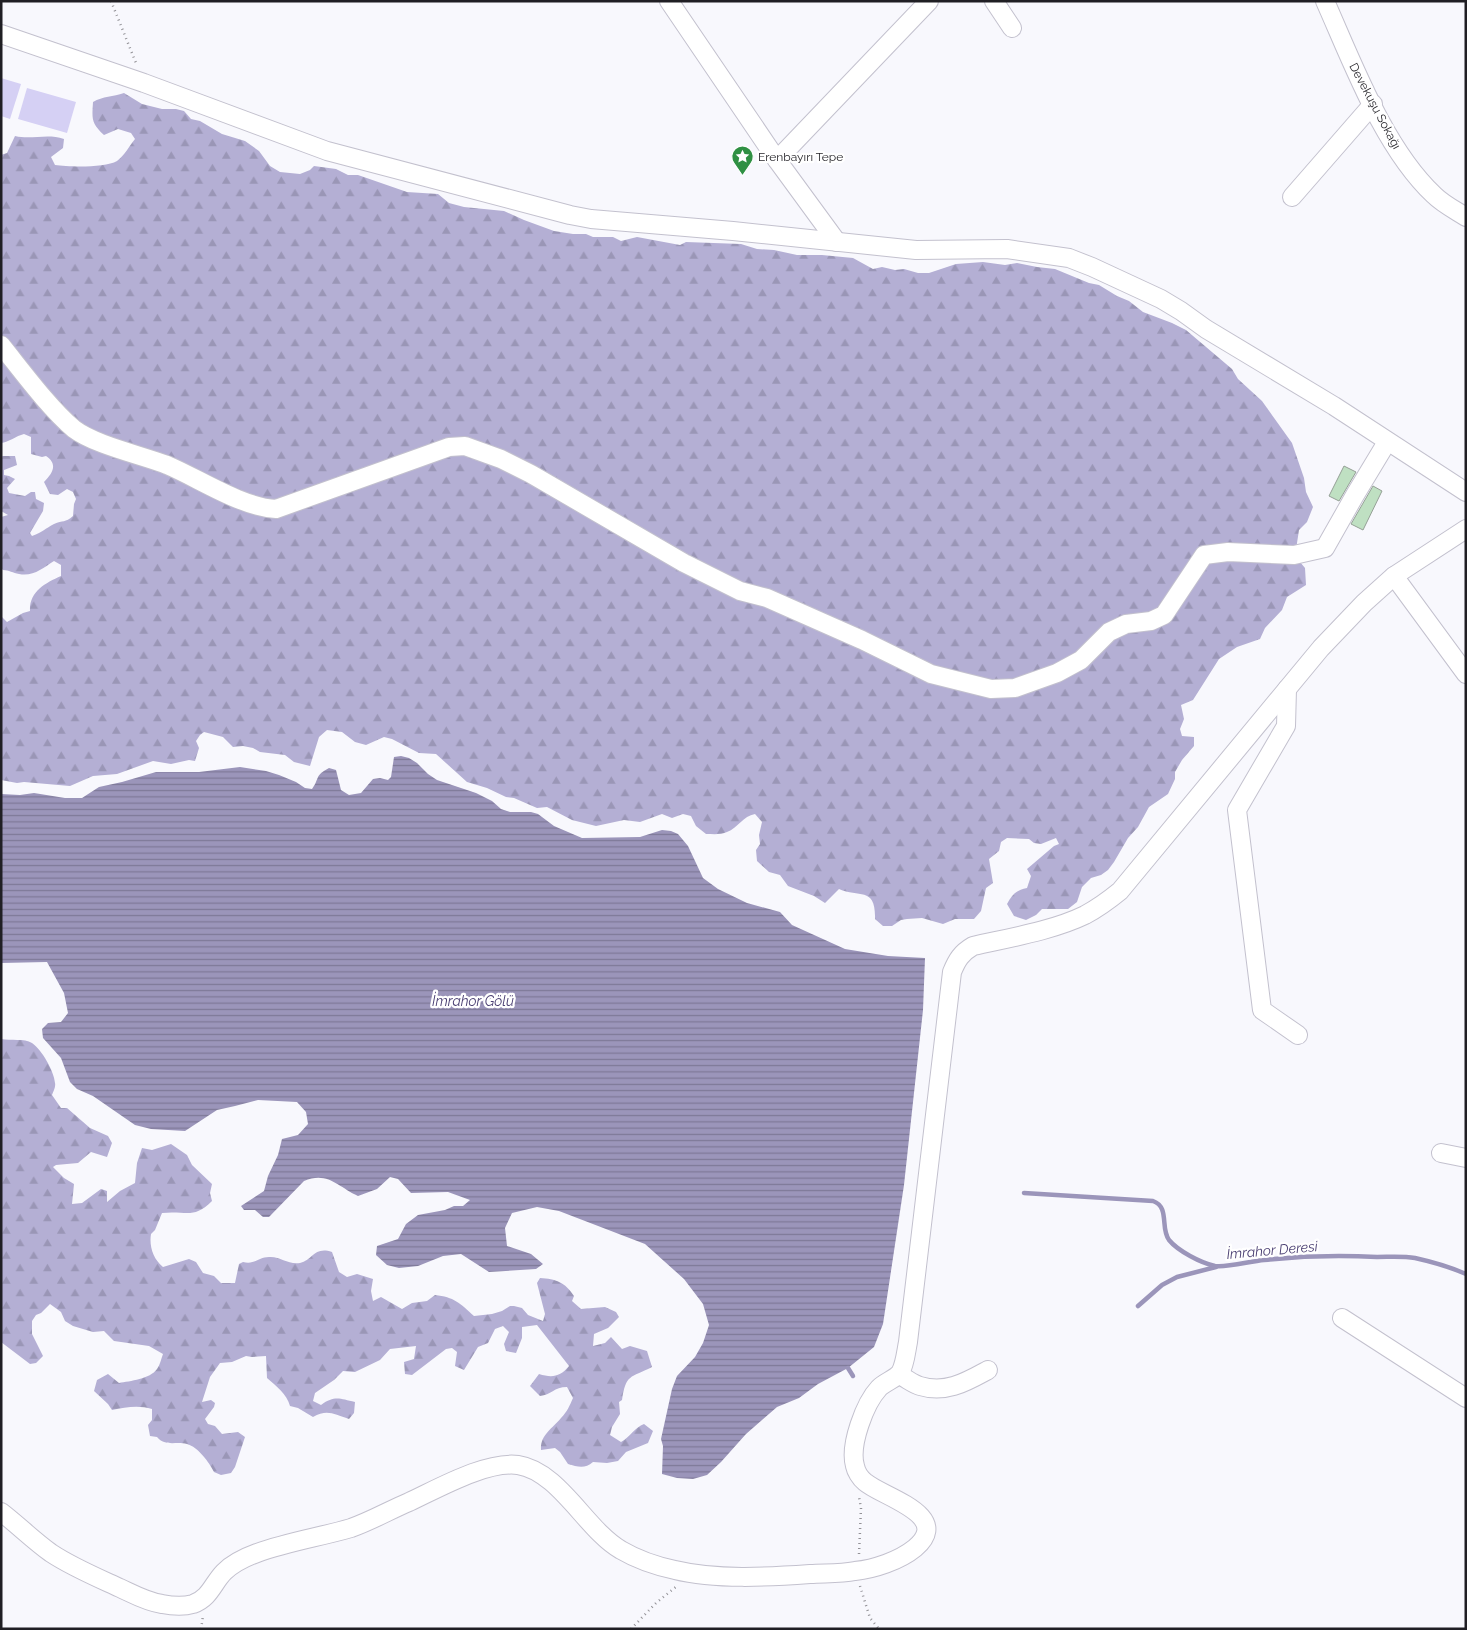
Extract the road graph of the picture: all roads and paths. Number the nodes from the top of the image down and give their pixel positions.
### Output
1 (111, 1) edge
2 (669, 1) edge
3 (929, 1) edge
4 (994, 1) edge
5 (1324, 1) edge
6 (1012, 28) dead end
7 (1, 34) edge
8 (144, 83) junction
9 (1372, 104) junction
10 (777, 160) junction
11 (1292, 197) dead end
12 (1464, 212) edge
13 (837, 242) junction
14 (1, 345) edge
15 (1387, 442) junction
16 (1466, 492) edge
17 (1466, 529) edge
18 (1394, 576) junction
19 (1466, 674) edge
20 (1287, 689) junction
21 (1298, 1036) dead end
22 (1440, 1153) dead end
23 (1466, 1158) edge
24 (1342, 1318) dead end
25 (988, 1370) dead end
26 (899, 1375) junction
27 (1466, 1398) edge
28 (858, 1493) dead end
29 (1, 1512) edge
30 (856, 1571) junction
31 (704, 1574) junction
32 (630, 1629) edge
33 (879, 1629) edge

1 - 8 path
2 - 10 street
3 - 10 street
4 - 6 street
5 - 9 street, Devekuşu Sokağı
7 - 8 street
8 - 13 street
9 - 11 street
9 - 12 street, Devekuşu Sokağı
10 - 13 street
13 - 15 street
14 - 15 street
15 - 16 street
17 - 18 street
18 - 19 street
18 - 20 street
20 - 21 street
20 - 26 street
22 - 23 street
24 - 27 street
25 - 26 street
26 - 30 street
28 - 30 path
29 - 31 street
30 - 31 street
30 - 33 path
31 - 32 path

